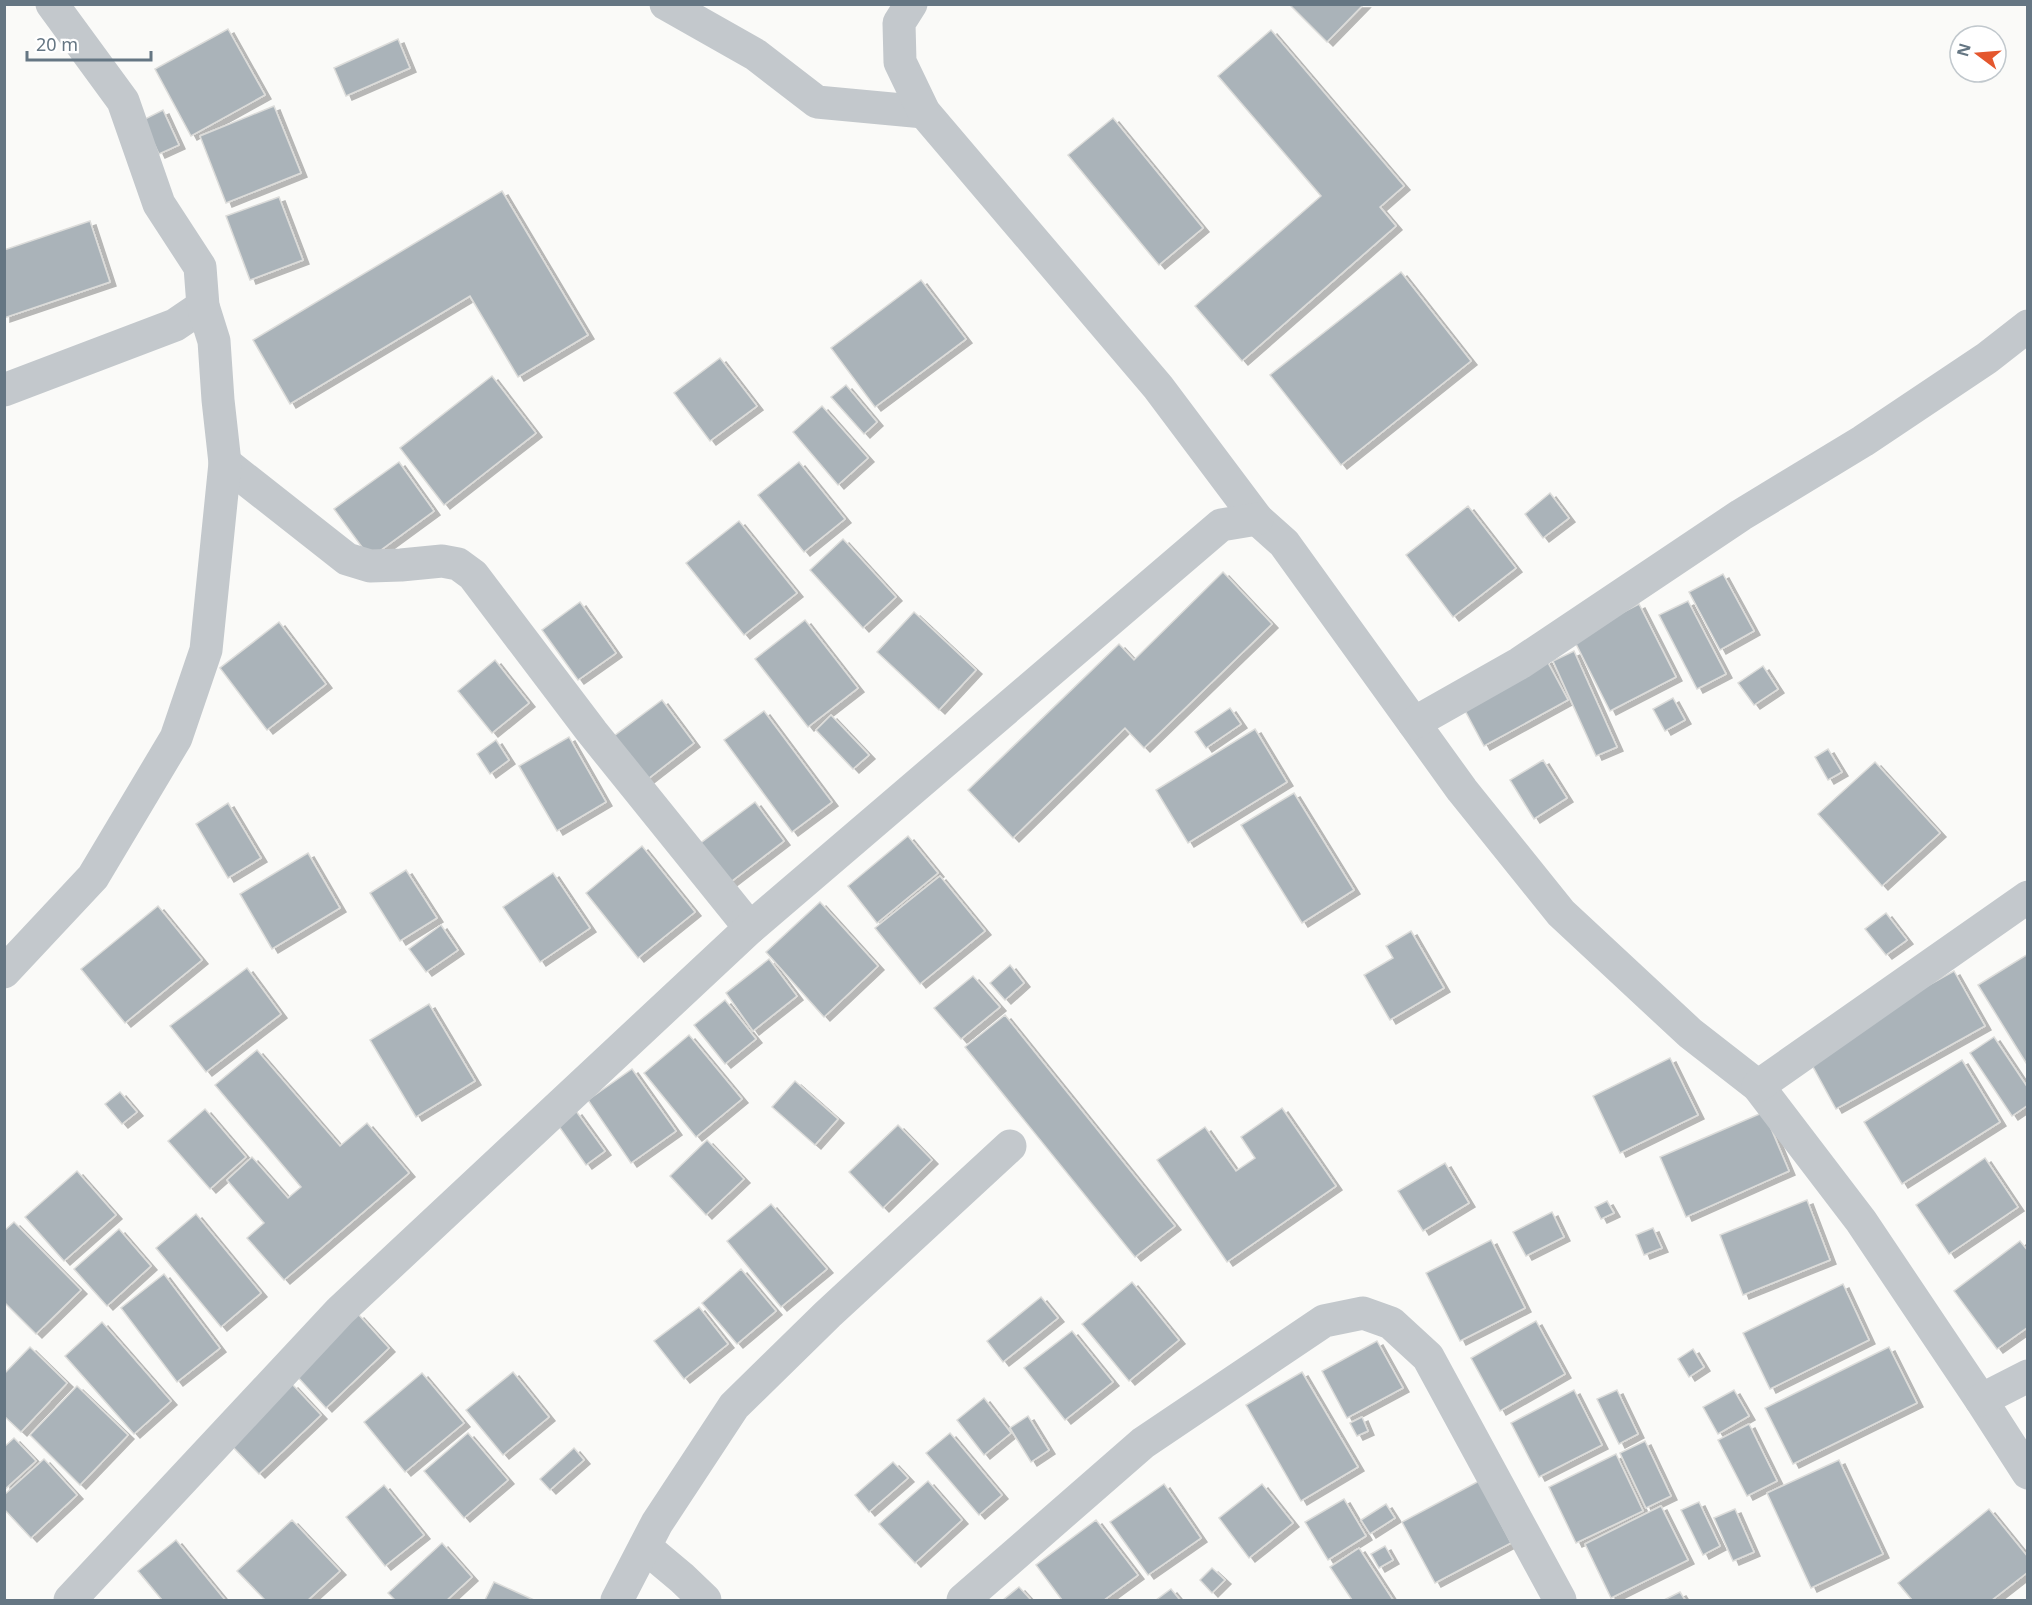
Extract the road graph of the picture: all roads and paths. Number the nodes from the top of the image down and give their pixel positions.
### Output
1 (52, 4) edge
2 (666, 4) edge
3 (911, 4) edge
4 (924, 112) junction
5 (203, 306) junction
6 (2028, 326) edge
7 (4, 390) edge
8 (225, 463) junction
9 (1257, 519) junction
10 (1414, 723) junction
11 (2028, 897) edge
12 (750, 928) junction
13 (4, 972) edge
14 (1758, 1086) junction
15 (1010, 1146) dead end
16 (2028, 1376) edge
17 (1981, 1400) junction
18 (2028, 1473) edge
19 (645, 1547) junction
20 (70, 1600) edge
21 (618, 1600) edge
22 (705, 1600) edge
23 (963, 1600) edge
24 (1560, 1600) edge

1 - 5 street
2 - 4 street
3 - 4 street
4 - 9 street
5 - 7 street
5 - 8 street
6 - 10 street
8 - 12 street
8 - 13 street
9 - 10 street
9 - 12 street
10 - 14 street
11 - 14 street
12 - 20 street
14 - 17 street
15 - 19 street
16 - 17 street
17 - 18 street
19 - 21 street
19 - 22 street
23 - 24 street

